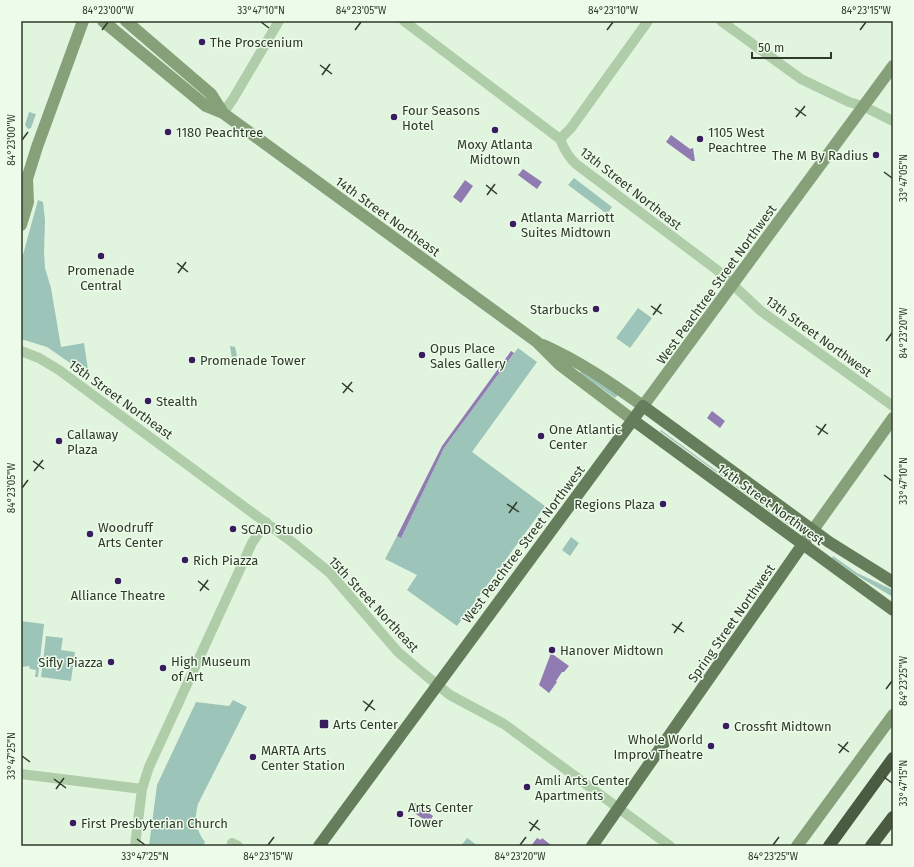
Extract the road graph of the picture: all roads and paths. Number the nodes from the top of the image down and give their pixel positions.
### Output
1 (83, 21) edge
2 (103, 21) edge
3 (126, 21) edge
4 (279, 21) edge
5 (404, 21) edge
6 (648, 21) edge
7 (721, 21) edge
8 (893, 66) edge
9 (863, 106) junction
10 (223, 113) junction
11 (893, 121) edge
12 (560, 139) junction
13 (24, 183) edge
14 (21, 225) edge
15 (733, 284) junction
16 (537, 342) junction
17 (21, 351) edge
18 (643, 406) junction
19 (893, 406) edge
20 (893, 418) edge
21 (633, 420) junction
22 (266, 522) junction
23 (814, 530) junction
24 (803, 544) junction
25 (893, 582) edge
26 (893, 610) edge
27 (437, 684) junction
28 (893, 716) edge
29 (893, 758) edge
30 (21, 774) edge
31 (142, 790) junction
32 (618, 809) junction
33 (893, 817) edge
34 (135, 846) edge
35 (319, 846) edge
36 (592, 846) edge
37 (670, 846) edge
38 (797, 846) edge
39 (829, 846) edge
40 (871, 846) edge

1 - 13 main road
2 - 10 main road, 14th Street Northeast
3 - 10 main road, 14th Street Northeast
4 - 10 street
5 - 12 street, 13th Street Northeast
6 - 12 street
7 - 9 street
8 - 9 main road, West Peachtree Street Northwest
9 - 11 street
9 - 15 main road, West Peachtree Street Northwest
10 - 16 main road, 14th Street Northeast
12 - 15 street, 13th Street Northeast
13 - 14 main road
15 - 18 main road, West Peachtree Street Northwest
15 - 19 street, 13th Street Northwest
16 - 18 main road, 14th Street Northeast
16 - 21 main road, 14th Street Northeast
17 - 22 street, 15th Street Northeast
18 - 21 main road, West Peachtree Street Northwest
18 - 23 main road, 14th Street Northwest
20 - 23 main road, Spring Street Northwest
21 - 24 main road, 14th Street Northwest
21 - 27 main road, West Peachtree Street Northwest
22 - 27 street, 15th Street Northeast
22 - 31 street
23 - 24 main road, Spring Street Northwest
23 - 25 main road, 14th Street Northwest
24 - 26 main road, 14th Street Northwest
24 - 32 main road, Spring Street Northwest
27 - 32 street, 15th Street Northeast
27 - 35 main road, West Peachtree Street Northwest
28 - 38 main road
29 - 39 highway
30 - 31 street
31 - 34 street
32 - 36 main road, Spring Street Northwest
32 - 37 street, 15th Street Northeast
33 - 40 highway

